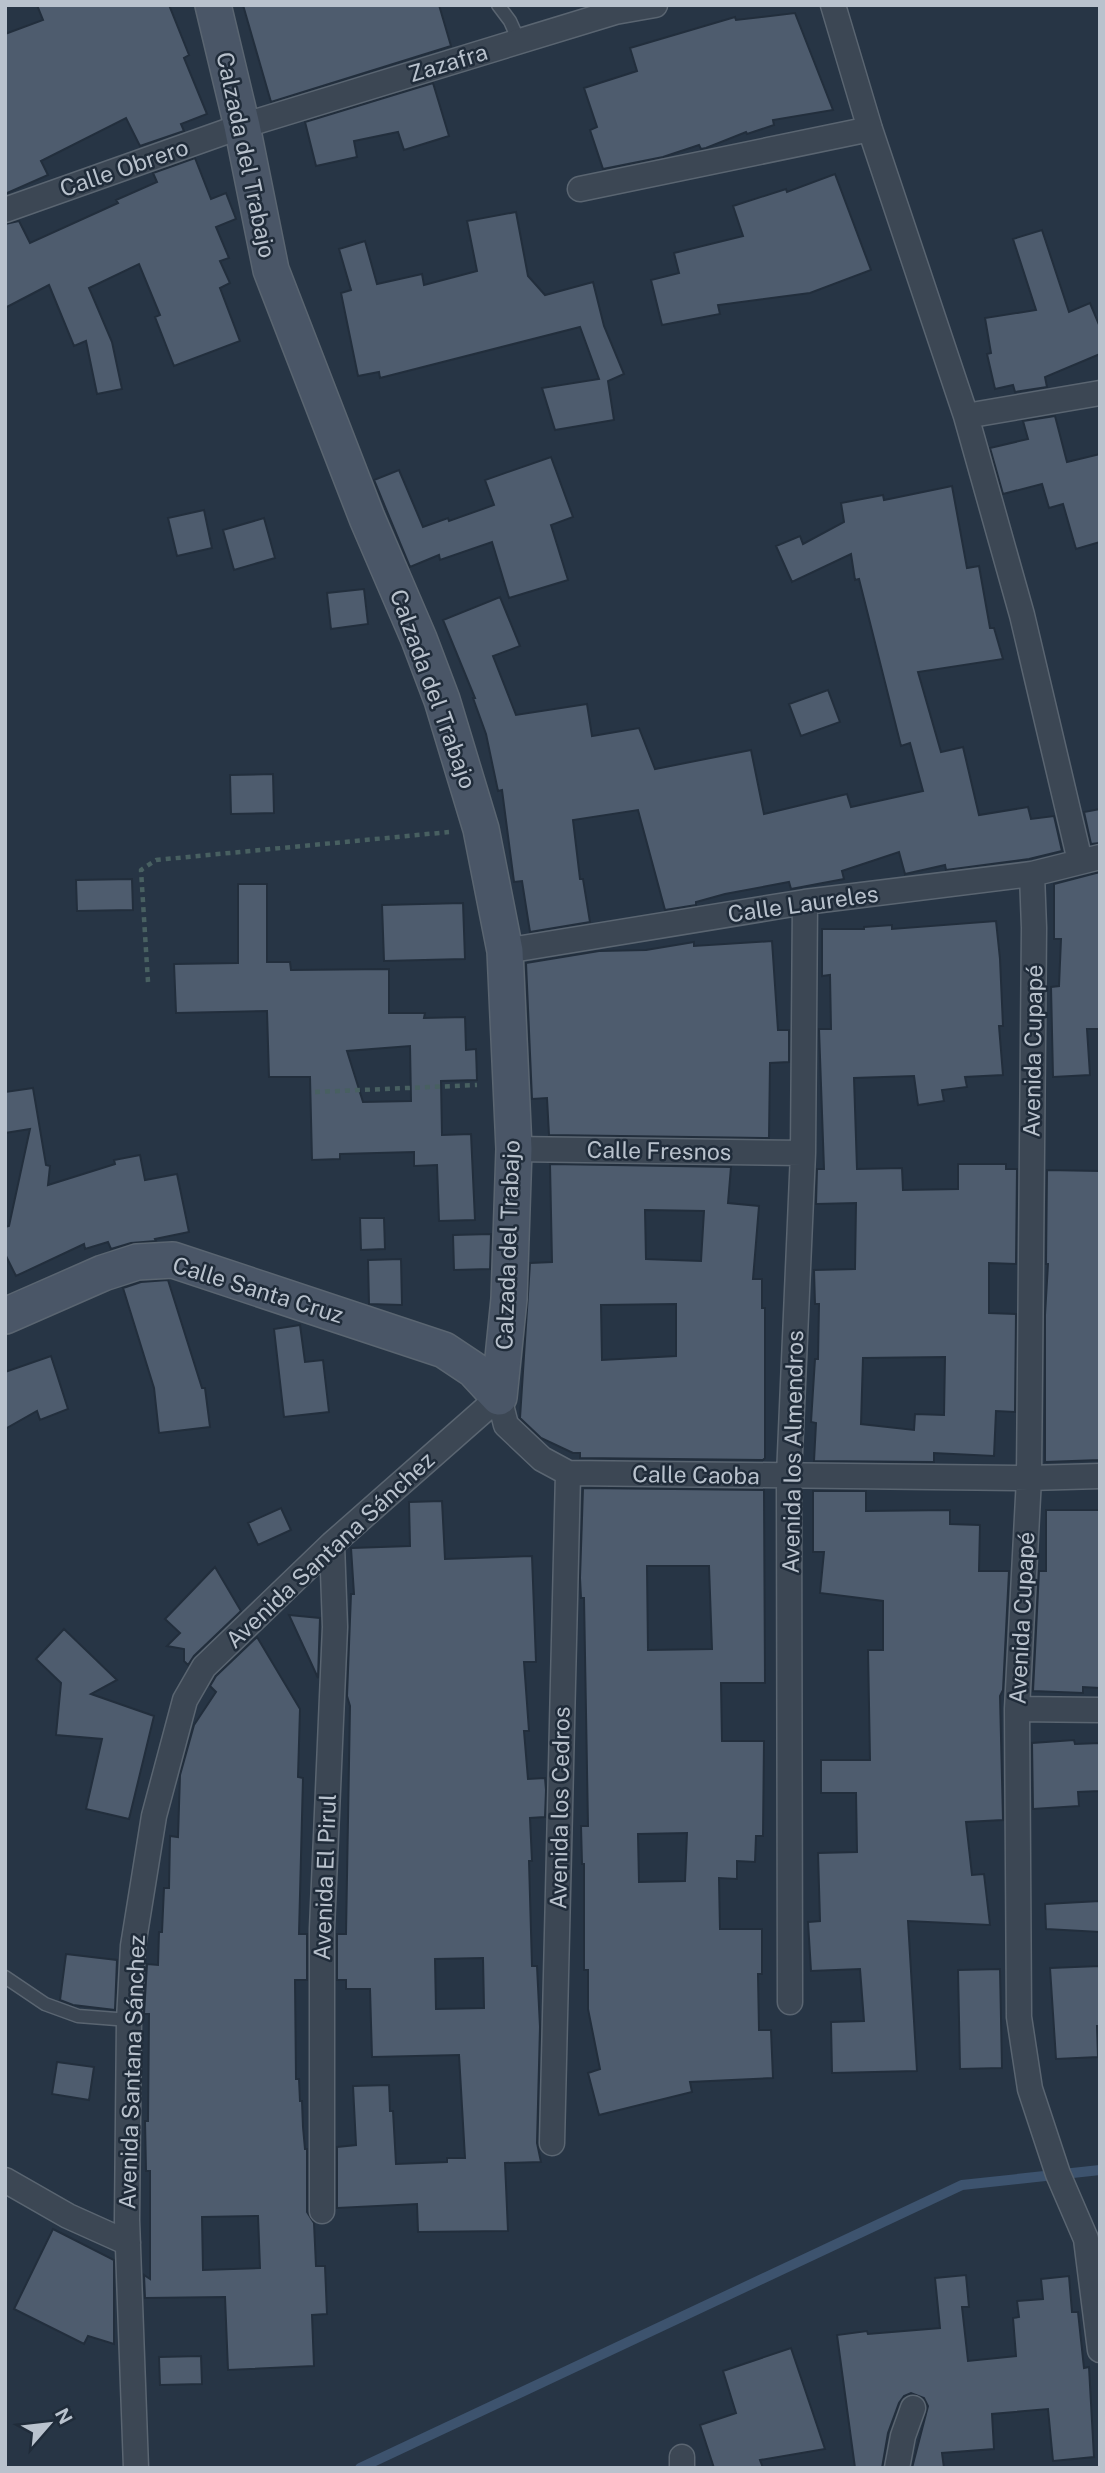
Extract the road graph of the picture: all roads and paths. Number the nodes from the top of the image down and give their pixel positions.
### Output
1 (213, 5) edge
2 (498, 5) edge
3 (655, 5) edge
4 (833, 5) edge
5 (519, 41) junction
6 (242, 126) junction
7 (870, 129) junction
8 (580, 189) dead end
9 (5, 210) edge
10 (1100, 393) edge
11 (966, 416) junction
12 (481, 829) junction
13 (1090, 859) edge
14 (1032, 874) junction
15 (805, 902) junction
16 (505, 951) junction
17 (148, 982) dead end
18 (510, 1085) junction
19 (316, 1092) dead end
20 (514, 1149) junction
21 (803, 1153) junction
22 (5, 1316) edge
23 (499, 1397) junction
24 (568, 1473) junction
25 (789, 1476) junction
26 (1100, 1476) edge
27 (1029, 1478) junction
28 (332, 1544) junction
29 (1017, 1709) junction
30 (1100, 1710) edge
31 (5, 1977) edge
32 (790, 2002) dead end
33 (129, 2020) junction
34 (552, 2143) dead end
35 (5, 2180) edge
36 (322, 2211) dead end
37 (128, 2243) junction
38 (1100, 2350) edge
39 (913, 2408) dead end
40 (136, 2468) edge
41 (897, 2468) edge

1 - 6 street, Calzada del Trabajo
2 - 5 lane
3 - 5 street, Zazafra
4 - 7 street
5 - 6 street, Zazafra
6 - 9 street, Calle Obrero
6 - 12 street, Calzada del Trabajo
7 - 8 street
7 - 11 street
10 - 11 street
11 - 13 street
12 - 16 street, Calzada del Trabajo
12 - 17 path
13 - 14 street, Calle Laureles
14 - 15 street, Calle Laureles
14 - 27 street, Avenida Cupapé
15 - 16 street, Calle Laureles
15 - 21 street, Avenida los Almendros
16 - 18 street, Calzada del Trabajo
18 - 19 path
18 - 20 street, Calzada del Trabajo
20 - 21 street, Calle Fresnos
20 - 23 street, Calzada del Trabajo
21 - 25 street, Avenida los Almendros
22 - 23 street, Calle Santa Cruz
23 - 24 street, Calle Caoba
23 - 28 street, Avenida Santana Sánchez
24 - 25 street, Calle Caoba
24 - 34 street, Avenida los Cedros
25 - 27 street, Calle Caoba
25 - 32 street, Avenida los Almendros
26 - 27 street, Calle Caoba
27 - 29 street, Avenida Cupapé
28 - 33 street, Avenida Santana Sánchez
28 - 36 street, Avenida El Pirul
29 - 30 street
29 - 38 street, Avenida Cupapé
31 - 33 lane
33 - 37 street, Avenida Santana Sánchez
35 - 37 street
37 - 40 street, Avenida Santana Sánchez
39 - 41 street

